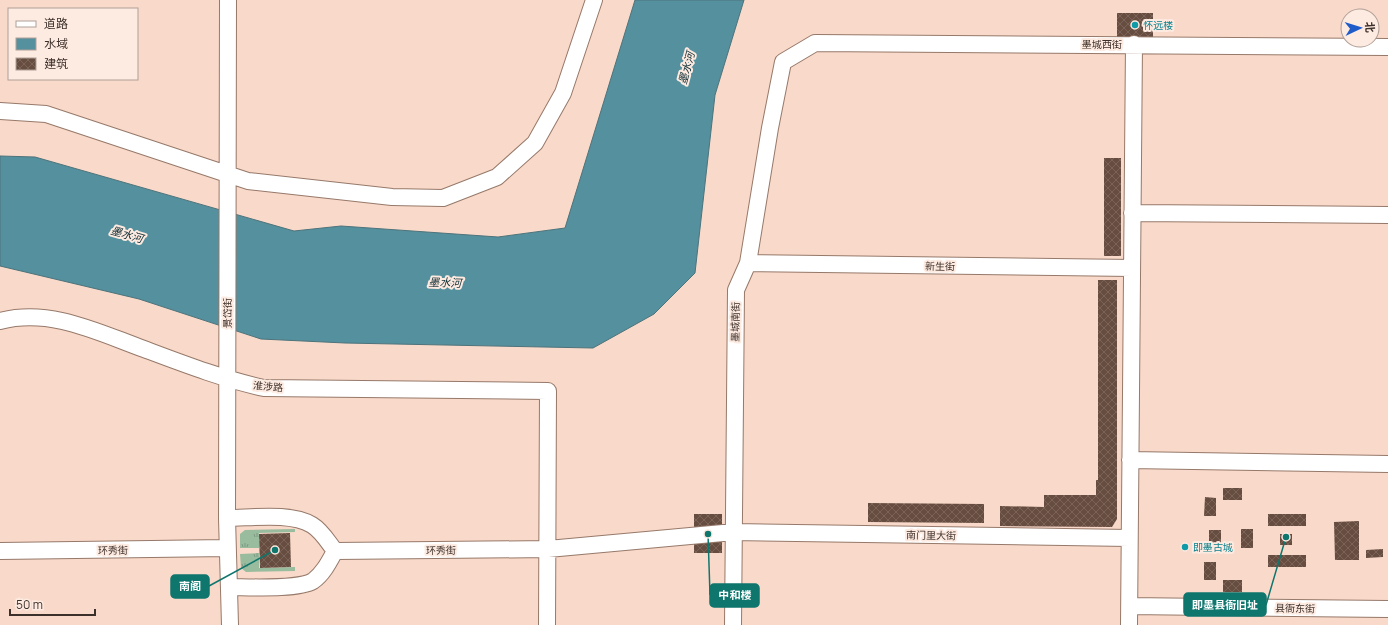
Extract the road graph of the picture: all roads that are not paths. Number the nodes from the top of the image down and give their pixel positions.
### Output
1 (228, 0) edge
2 (594, 0) edge
3 (815, 43) joint
4 (1134, 44) junction
5 (1388, 47) edge
6 (0, 111) edge
7 (226, 174) junction
8 (1132, 213) junction
9 (1388, 215) edge
10 (748, 263) junction
11 (1132, 268) junction
12 (0, 321) edge
13 (227, 380) junction
14 (1130, 460) junction
15 (1388, 464) edge
16 (227, 518) junction
17 (734, 532) junction
18 (1129, 538) junction
19 (227, 548) junction
20 (548, 549) junction
21 (0, 551) edge
22 (335, 551) junction
23 (229, 587) junction
24 (1130, 606) junction
25 (1388, 609) edge
26 (230, 625) edge
27 (547, 625) edge
28 (733, 625) edge
29 (1130, 625) edge

1 - 7 street, 景岱街
2 - 7 street
3 - 4 street, 墨城西街
3 - 10 street, 墨城南街
4 - 5 street, 墨城西街
4 - 8 street
6 - 7 street
7 - 13 street, 景岱街
8 - 9 street
8 - 11 street
10 - 11 street, 新生街
10 - 17 street, 墨城南街
11 - 14 street
12 - 13 street, 淮涉路
13 - 16 street, 景岱街
13 - 20 street, 淮涉路
14 - 15 street
14 - 18 street
16 - 19 street, 景岱街
16 - 22 street
17 - 18 street, 南门里大街
17 - 20 street, 南门里大街
17 - 28 street, 墨城南街
18 - 24 street
19 - 21 street, 环秀街
19 - 23 street, 景岱街
20 - 22 street, 环秀街
20 - 27 street
22 - 23 street
23 - 26 street, 景岱街
24 - 25 street, 县衙东街
24 - 29 street

